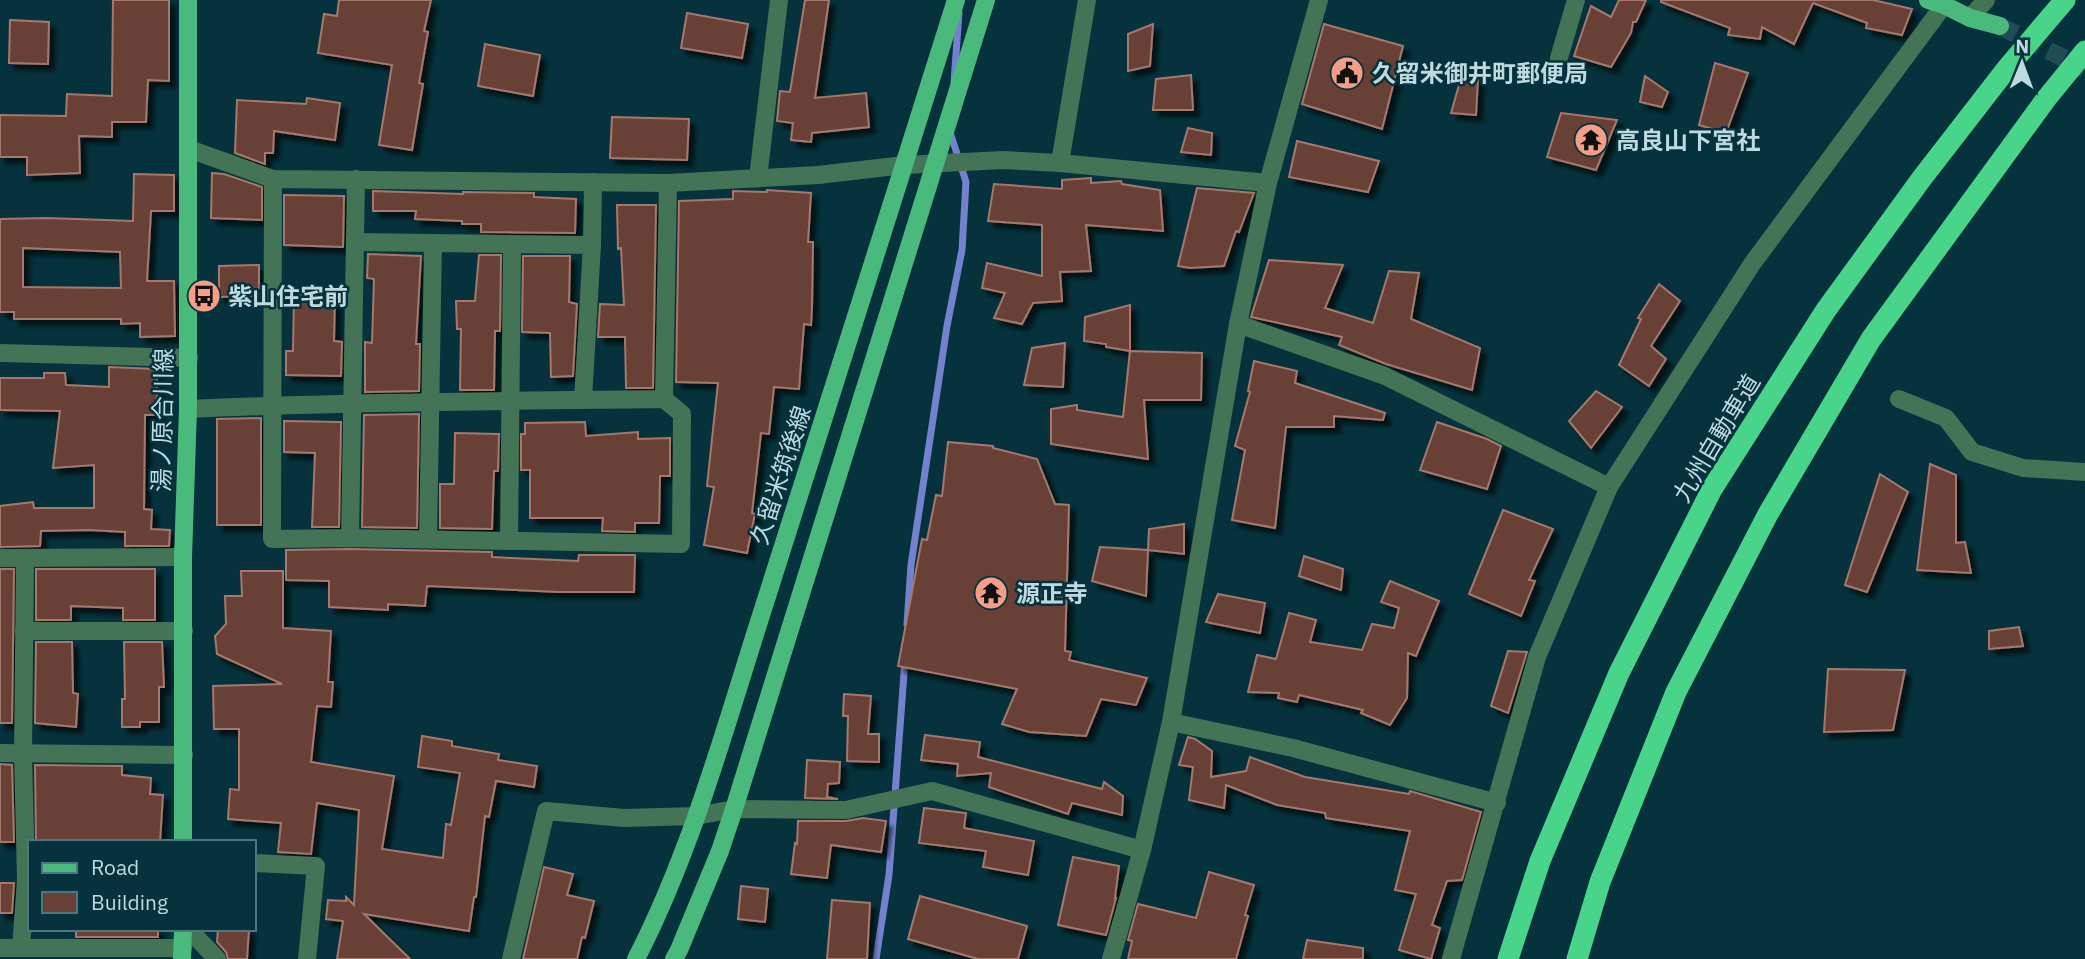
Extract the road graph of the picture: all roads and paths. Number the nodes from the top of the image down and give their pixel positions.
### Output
1 (188, 0) edge
2 (779, 0) edge
3 (956, 0) edge
4 (986, 0) edge
5 (1087, 0) edge
6 (1319, 0) edge
7 (1576, 0) edge
8 (1986, 0) edge
9 (2065, 0) edge
10 (1936, 3) edge
11 (1970, 18) junction
12 (2000, 26) tunnel mouth
13 (2085, 51) edge
14 (1559, 58) dead end
15 (189, 149) junction
16 (933, 163) junction
17 (1060, 163) junction
18 (904, 165) junction
19 (758, 178) junction
20 (273, 179) junction
21 (356, 179) junction
22 (593, 182) junction
23 (667, 183) junction
24 (1268, 183) junction
25 (355, 242) junction
26 (433, 243) junction
27 (512, 245) junction
28 (592, 245) junction
29 (1238, 324) junction
30 (0, 353) edge
31 (189, 358) junction
32 (664, 399) junction
33 (1899, 399) dead end
34 (511, 400) junction
35 (583, 400) junction
36 (430, 402) junction
37 (352, 403) junction
38 (273, 405) junction
39 (188, 409) junction
40 (2085, 472) edge
41 (1609, 487) junction
42 (350, 538) junction
43 (428, 539) junction
44 (509, 541) junction
45 (183, 557) junction
46 (0, 558) edge
47 (25, 558) junction
48 (24, 631) junction
49 (184, 631) junction
50 (1171, 722) junction
51 (0, 753) edge
52 (23, 754) junction
53 (184, 755) junction
54 (1497, 803) junction
55 (734, 809) junction
56 (696, 816) junction
57 (183, 840) edge
58 (1142, 850) junction
59 (256, 863) edge
60 (28, 880) edge
61 (183, 943) edge
62 (0, 948) edge
63 (21, 948) junction
64 (217, 959) edge
65 (307, 959) edge
66 (511, 959) edge
67 (636, 959) edge
68 (674, 959) edge
69 (1111, 959) edge
70 (1451, 959) edge
71 (1508, 959) edge
72 (1577, 959) edge

1 - 15 main road, 湯ノ原合川線
2 - 19 street
3 - 18 main road, 久留米筑後線
4 - 16 main road
5 - 17 street
6 - 24 street
7 - 14 street
8 - 11 street
9 - 71 highway, 九州自動車道
10 - 11 main road
10 - 41 street
11 - 12 main road
13 - 72 highway
15 - 20 street
15 - 31 main road, 湯ノ原合川線
16 - 17 street
16 - 18 street
16 - 55 main road
17 - 24 street
18 - 19 street
18 - 56 main road, 久留米筑後線
19 - 23 street
20 - 21 street
20 - 38 street
21 - 22 street
21 - 25 street
22 - 23 street
22 - 28 street
23 - 32 street
24 - 29 street
25 - 26 street
25 - 37 street
26 - 27 street
26 - 36 street
27 - 28 street
27 - 34 street
28 - 35 street
29 - 41 street
29 - 50 street
30 - 31 street
31 - 39 main road, 湯ノ原合川線
32 - 35 street
32 - 44 street
33 - 40 street
34 - 35 street
34 - 36 street
34 - 44 street
36 - 37 street
36 - 43 street
37 - 38 street
37 - 42 street
38 - 39 street
38 - 42 street
39 - 45 main road, 湯ノ原合川線
41 - 54 street
42 - 43 street
43 - 44 street
45 - 47 street
45 - 49 main road, 湯ノ原合川線
46 - 47 street
47 - 48 street
48 - 49 street
48 - 52 street
49 - 53 main road, 湯ノ原合川線
50 - 54 street
50 - 58 street
51 - 52 street
52 - 53 street
52 - 60 street
53 - 57 main road, 湯ノ原合川線
54 - 70 street
55 - 56 street
55 - 58 street
55 - 68 main road
56 - 66 street
56 - 67 main road, 久留米筑後線
58 - 69 street
59 - 65 street
60 - 63 street
61 - 63 street
61 - 64 street
62 - 63 street

